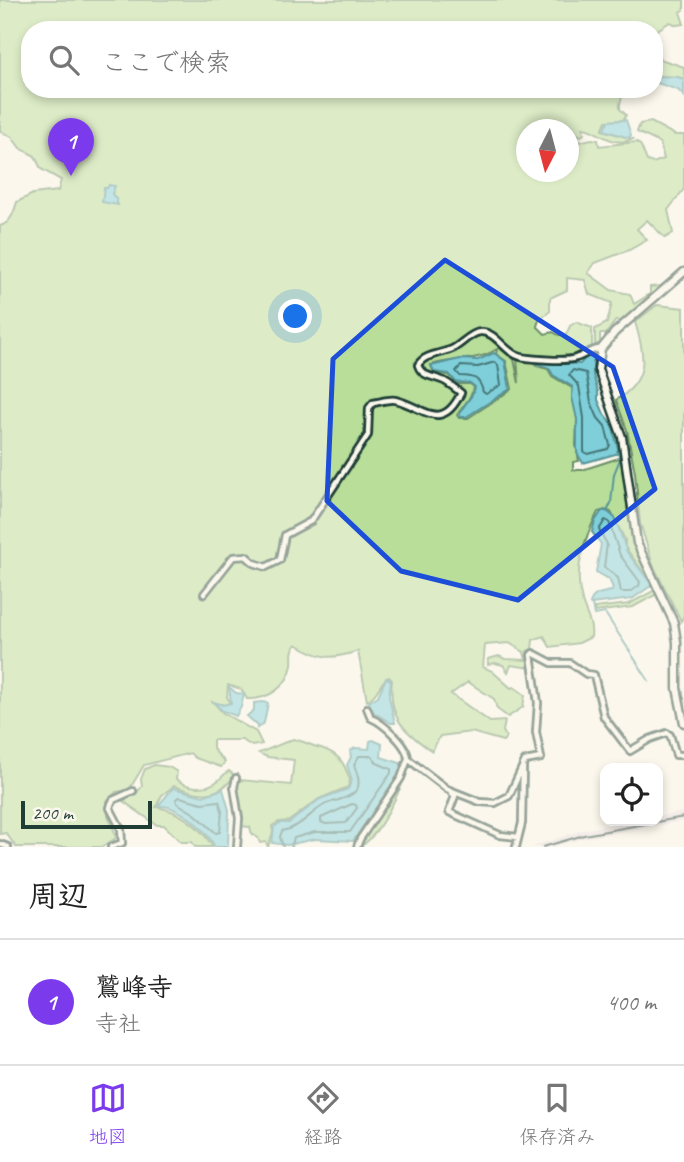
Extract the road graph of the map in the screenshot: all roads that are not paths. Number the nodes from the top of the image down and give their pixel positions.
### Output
1 (684, 272) edge
2 (601, 349) junction
3 (204, 594) dead end
4 (680, 677) edge
5 (368, 708) dead end
6 (684, 723) edge
7 (684, 755) edge
8 (408, 759) junction
9 (523, 765) junction
10 (236, 778) dead end
11 (447, 789) junction
12 (133, 791) dead end
13 (518, 837) junction
14 (0, 844) edge
15 (8, 847) edge
16 (111, 847) edge
17 (237, 847) edge
18 (357, 847) edge
19 (516, 847) edge

1 - 2 main road
2 - 3 street
2 - 4 main road
4 - 6 main road
5 - 8 street
7 - 9 street
8 - 11 street
8 - 18 street
9 - 11 street
9 - 13 street
10 - 17 street
11 - 13 street
12 - 16 street
13 - 19 street
14 - 15 street

